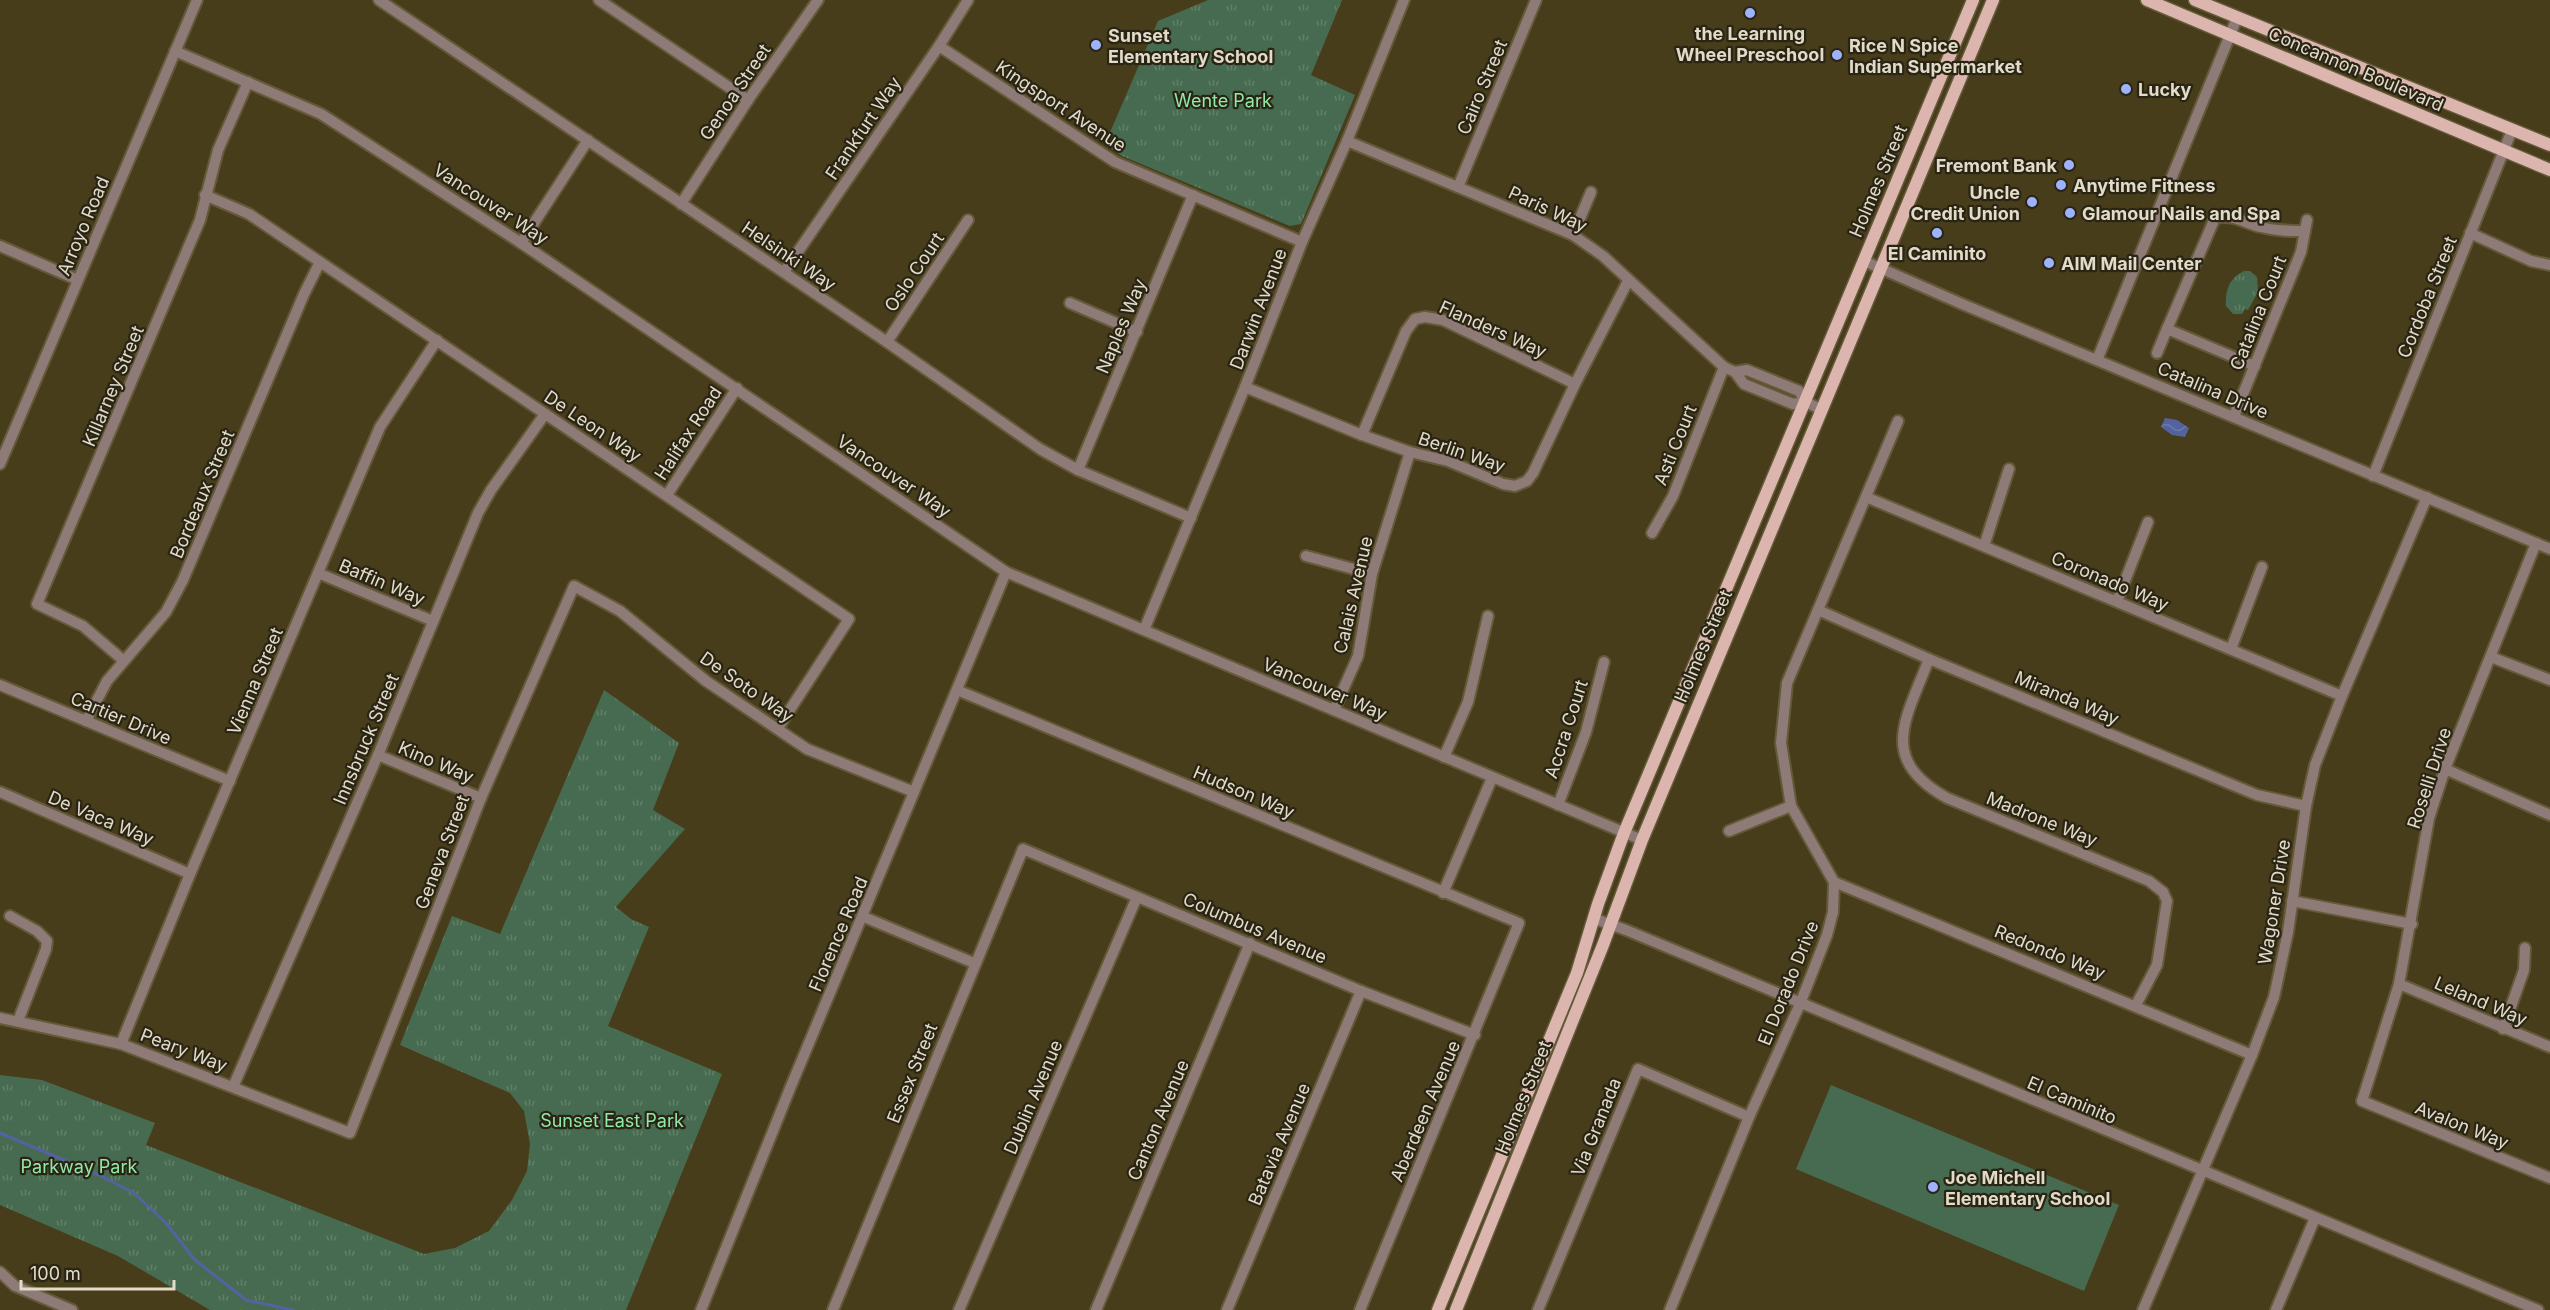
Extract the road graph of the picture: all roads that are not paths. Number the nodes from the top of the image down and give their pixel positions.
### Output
1 (197, 0) edge
2 (379, 0) edge
3 (599, 0) edge
4 (818, 0) edge
5 (968, 0) edge
6 (1404, 0) edge
7 (1536, 0) edge
8 (1973, 0) edge
9 (1993, 0) edge
10 (2147, 0) edge
11 (2194, 0) edge
12 (2237, 18) junction
13 (2229, 34) junction
14 (939, 46) junction
15 (175, 51) junction
16 (248, 82) junction
17 (748, 100) junction
18 (2512, 130) junction
19 (588, 140) junction
20 (1347, 141) junction
21 (2550, 145) edge
22 (2504, 151) junction
23 (2550, 170) edge
24 (1458, 187) junction
25 (1590, 192) dead end
26 (205, 195) junction
27 (1193, 195) junction
28 (681, 204) junction
29 (968, 220) dead end
30 (2470, 233) junction
31 (1574, 235) junction
32 (1302, 242) junction
33 (522, 243) junction
34 (0, 246) edge
35 (1864, 261) junction
36 (320, 262) junction
37 (2550, 265) edge
38 (1880, 267) junction
39 (783, 272) junction
40 (78, 280) junction
41 (1628, 281) junction
42 (1070, 303) dead end
43 (2167, 329) junction
44 (1137, 332) junction
45 (436, 340) junction
46 (887, 342) junction
47 (2157, 353) dead end
48 (2097, 360) junction
49 (2255, 366) junction
50 (1724, 367) junction
51 (1575, 384) junction
52 (1245, 387) junction
53 (737, 388) junction
54 (1806, 402) junction
55 (1820, 409) junction
56 (545, 414) junction
57 (2234, 416) junction
58 (1898, 421) dead end
59 (1362, 435) junction
60 (1410, 452) junction
61 (0, 464) edge
62 (2009, 469) dead end
63 (1078, 470) junction
64 (2373, 476) junction
65 (667, 495) junction
66 (2427, 496) junction
67 (1866, 497) junction
68 (1191, 518) junction
69 (2148, 522) dead end
70 (1652, 533) dead end
71 (2536, 543) junction
72 (1984, 546) junction
73 (2550, 549) edge
74 (1306, 556) dead end
75 (2262, 567) dead end
76 (1006, 572) junction
77 (318, 573) junction
78 (1372, 573) junction
79 (574, 586) joint
80 (2117, 601) junction
81 (1818, 610) junction
82 (1488, 616) dead end
83 (433, 621) junction
84 (1144, 630) junction
85 (2231, 649) junction
86 (2491, 657) junction
87 (1929, 659) junction
88 (123, 660) junction
89 (1604, 662) dead end
90 (2550, 680) edge
91 (0, 685) edge
92 (957, 690) junction
93 (2342, 696) junction
94 (1334, 710) junction
95 (86, 721) junction
96 (778, 728) junction
97 (378, 755) junction
98 (1444, 757) junction
99 (2445, 769) junction
100 (1492, 778) junction
101 (230, 782) junction
102 (0, 792) edge
103 (914, 792) junction
104 (481, 798) junction
105 (1558, 805) junction
106 (1791, 806) junction
107 (2306, 807) junction
108 (2550, 815) edge
109 (1730, 831) dead end
110 (1624, 833) junction
111 (1642, 840) junction
112 (1023, 849) joint
113 (190, 874) junction
114 (1834, 882) junction
115 (1443, 893) junction
116 (1137, 897) junction
117 (2292, 901) junction
118 (10, 916) dead end
119 (864, 917) junction
120 (1595, 919) junction
121 (1519, 923) joint
122 (1611, 924) junction
123 (2412, 924) junction
124 (1250, 943) junction
125 (2525, 948) dead end
126 (974, 963) junction
127 (2400, 984) junction
128 (1361, 991) junction
129 (1800, 1004) junction
130 (2136, 1005) junction
131 (0, 1018) edge
132 (18, 1021) junction
133 (2503, 1029) junction
134 (1475, 1035) junction
135 (121, 1044) junction
136 (2550, 1047) edge
137 (2252, 1055) junction
138 (233, 1087) junction
139 (2362, 1101) joint
140 (1749, 1117) junction
141 (350, 1133) joint
142 (2201, 1172) junction
143 (2550, 1178) edge
144 (2315, 1218) junction
145 (0, 1272) edge
146 (72, 1310) edge
147 (700, 1310) edge
148 (832, 1310) edge
149 (959, 1310) edge
150 (1096, 1310) edge
151 (1227, 1310) edge
152 (1360, 1310) edge
153 (1438, 1310) edge
154 (1456, 1310) edge
155 (1538, 1310) edge
156 (1670, 1310) edge
157 (2143, 1310) edge
158 (2276, 1310) edge
159 (2538, 1310) edge

1 - 15 street, Arroyo Road
2 - 19 street, Helsinki Way
3 - 17 street
4 - 17 street, Genoa Street
5 - 14 street, Frankfurt Way
6 - 20 street, Darwin Avenue
7 - 24 street, Cairo Street
8 - 35 main road, Holmes Street
9 - 38 main road, Holmes Street
10 - 13 main road, Concannon Boulevard
11 - 12 main road, Concannon Boulevard
12 - 13 street
12 - 18 main road, Concannon Boulevard
13 - 22 main road, Concannon Boulevard
13 - 48 street
14 - 27 street, Kingsport Avenue
14 - 39 street, Frankfurt Way
15 - 16 street, Vancouver Way
15 - 40 street, Arroyo Road
16 - 26 street, Killarney Street
16 - 33 street, Vancouver Way
17 - 28 street, Genoa Street
18 - 21 main road, Concannon Boulevard
18 - 22 street, Cordoba Street
19 - 28 street, Helsinki Way
19 - 33 street
20 - 24 street, Paris Way
20 - 32 street, Darwin Avenue
22 - 23 main road, Concannon Boulevard
22 - 30 street, Cordoba Street
24 - 31 street, Paris Way
25 - 31 street
26 - 36 street, De Leon Way
26 - 88 street, Killarney Street
27 - 32 street, Kingsport Avenue
27 - 44 street, Naples Way
28 - 39 street, Helsinki Way
29 - 46 street, Oslo Court
30 - 37 street
30 - 64 street, Cordoba Street
31 - 41 street, Paris Way
32 - 52 street, Darwin Avenue
33 - 53 street, Vancouver Way
34 - 40 street
35 - 38 street, Catalina Drive
35 - 54 main road, Holmes Street
36 - 45 street, De Leon Way
36 - 88 street, Bordeaux Street
38 - 48 street, Catalina Drive
38 - 55 main road, Holmes Street
39 - 46 street, Helsinki Way
40 - 61 street, Arroyo Road
41 - 50 street, Paris Way
41 - 51 street, Berlin Way
42 - 44 street
43 - 47 street
43 - 49 street
43 - 49 street, Catalina Court
44 - 63 street, Naples Way
45 - 56 street, De Leon Way
45 - 77 street, Vienna Street
46 - 63 street, Helsinki Way
48 - 57 street, Catalina Drive
49 - 57 street, Catalina Court
50 - 54 street, Paris Way
50 - 70 street, Asti Court
51 - 59 street, Flanders Way
51 - 60 street, Berlin Way
52 - 59 street, Berlin Way
52 - 68 street, Darwin Avenue
53 - 65 street, Halifax Road
53 - 76 street, Vancouver Way
54 - 55 street, Paris Way
54 - 110 main road, Holmes Street
55 - 111 main road, Holmes Street
56 - 65 street, De Leon Way
56 - 83 street, Innsbruck Street
57 - 64 street, Catalina Drive
58 - 67 street
59 - 60 street, Berlin Way
60 - 78 street, Calais Avenue
62 - 72 street
63 - 68 street, Helsinki Way
64 - 66 street, Catalina Drive
65 - 96 street, De Leon Way
66 - 71 street, Catalina Drive
66 - 93 street, Wagoner Drive
67 - 72 street, Coronado Way
67 - 81 street
68 - 84 street, Darwin Avenue
69 - 80 street
71 - 73 street, Catalina Drive
71 - 86 street, Roselli Drive
72 - 80 street, Coronado Way
74 - 78 street
75 - 85 street
76 - 84 street, Vancouver Way
76 - 92 street, Florence Road
77 - 83 street, Baffin Way
77 - 101 street, Vienna Street
78 - 94 street, Calais Avenue
79 - 96 street, De Soto Way
79 - 104 street, Geneva Street
80 - 85 street, Coronado Way
81 - 87 street, Miranda Way
81 - 106 street
82 - 98 street
83 - 97 street, Innsbruck Street
84 - 94 street, Vancouver Way
85 - 93 street, Coronado Way
86 - 90 street
86 - 99 street, Roselli Drive
87 - 107 street, Miranda Way
87 - 130 street, Madrone Way
88 - 95 street, Bordeaux Street
89 - 105 street, Accra Court
91 - 95 street, Cartier Drive
92 - 103 street, Florence Road
92 - 115 street, Hudson Way
93 - 107 street, Wagoner Drive
94 - 98 street, Vancouver Way
95 - 101 street, Cartier Drive
96 - 103 street, De Soto Way
97 - 104 street, Kino Way
97 - 138 street, Innsbruck Street
98 - 100 street, Vancouver Way
99 - 108 street
99 - 123 street, Roselli Drive
100 - 105 street, Vancouver Way
100 - 115 street
101 - 113 street, Vienna Street
102 - 113 street, De Vaca Way
103 - 119 street, Florence Road
104 - 141 street, Geneva Street
105 - 110 street, Vancouver Way
106 - 109 street
106 - 114 street
107 - 117 street, Wagoner Drive
110 - 111 street, Vancouver Way
110 - 120 main road, Holmes Street
111 - 122 main road, Holmes Street
112 - 116 street, Columbus Avenue
112 - 126 street, Essex Street
113 - 135 street, Vienna Street
114 - 129 street, El Dorado Drive
114 - 130 street, Redondo Way
115 - 121 street, Hudson Way
116 - 124 street, Columbus Avenue
116 - 149 street, Dublin Avenue
117 - 123 street
117 - 137 street, Wagoner Drive
118 - 132 street
119 - 126 street
119 - 147 street, Florence Road
120 - 122 street, El Caminito
120 - 153 main road, Holmes Street
121 - 134 street, Aberdeen Avenue
122 - 129 street, El Caminito
122 - 154 main road, Holmes Street
123 - 127 street, Roselli Drive
124 - 128 street, Columbus Avenue
124 - 150 street, Canton Avenue
125 - 133 street
126 - 148 street, Essex Street
127 - 133 street, Leland Way
127 - 139 street, Roselli Drive
128 - 134 street, Columbus Avenue
128 - 151 street, Batavia Avenue
129 - 140 street, El Dorado Drive
129 - 142 street, El Caminito
130 - 137 street, Redondo Way
131 - 132 street, Peary Way
132 - 135 street, Peary Way
133 - 136 street, Leland Way
134 - 152 street, Aberdeen Avenue
135 - 138 street, Peary Way
137 - 142 street, Wagoner Drive
138 - 141 street, Peary Way
139 - 143 street, Avalon Way
140 - 155 street, Via Granada
140 - 156 street, El Dorado Drive
142 - 144 street, El Caminito
142 - 157 street, Wagoner Drive
144 - 158 street
144 - 159 street, El Caminito
145 - 146 street

